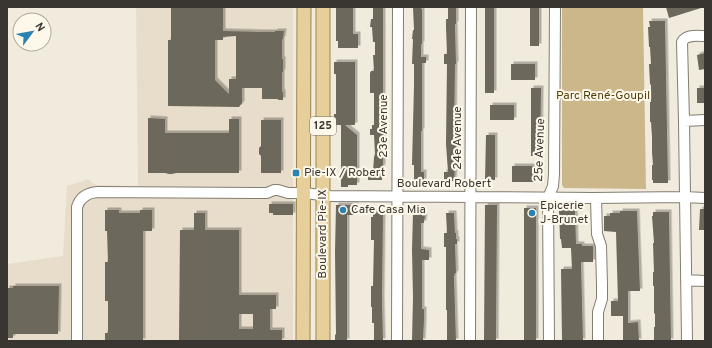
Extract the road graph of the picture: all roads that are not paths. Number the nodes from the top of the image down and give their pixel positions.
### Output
1 (304, 7) edge
2 (323, 7) edge
3 (398, 7) edge
4 (471, 7) edge
5 (554, 7) edge
6 (705, 36) edge
7 (705, 120) edge
8 (684, 121) junction
9 (304, 193) junction
10 (323, 196) junction
11 (397, 197) junction
12 (470, 197) junction
13 (685, 197) junction
14 (548, 198) junction
15 (596, 198) junction
16 (705, 198) edge
17 (686, 280) junction
18 (705, 281) edge
19 (77, 341) edge
20 (303, 341) edge
21 (323, 341) edge
22 (397, 341) edge
23 (470, 341) edge
24 (549, 341) edge
25 (598, 341) edge
26 (687, 341) edge

1 - 9 main road, Boulevard Pie-IX / 125
2 - 10 main road, Boulevard Pie-IX / 125
3 - 11 street, 23e Avenue
4 - 12 street, 24e Avenue
5 - 14 street, 25e Avenue
6 - 8 street
7 - 8 street
8 - 13 street
9 - 10 street, Boulevard Robert
9 - 19 street, Boulevard Robert
9 - 20 main road, Boulevard Pie-IX / 125
10 - 11 street, Boulevard Robert
10 - 21 main road, Boulevard Pie-IX / 125
11 - 12 street, Boulevard Robert
11 - 22 street, 23e Avenue
12 - 14 street, Boulevard Robert
12 - 23 street, 24e Avenue
13 - 15 street, Boulevard Robert
13 - 16 street, Boulevard Robert
13 - 17 street
14 - 15 street, Boulevard Robert
14 - 24 street, 25e Avenue
15 - 25 street
17 - 18 street
17 - 26 street

